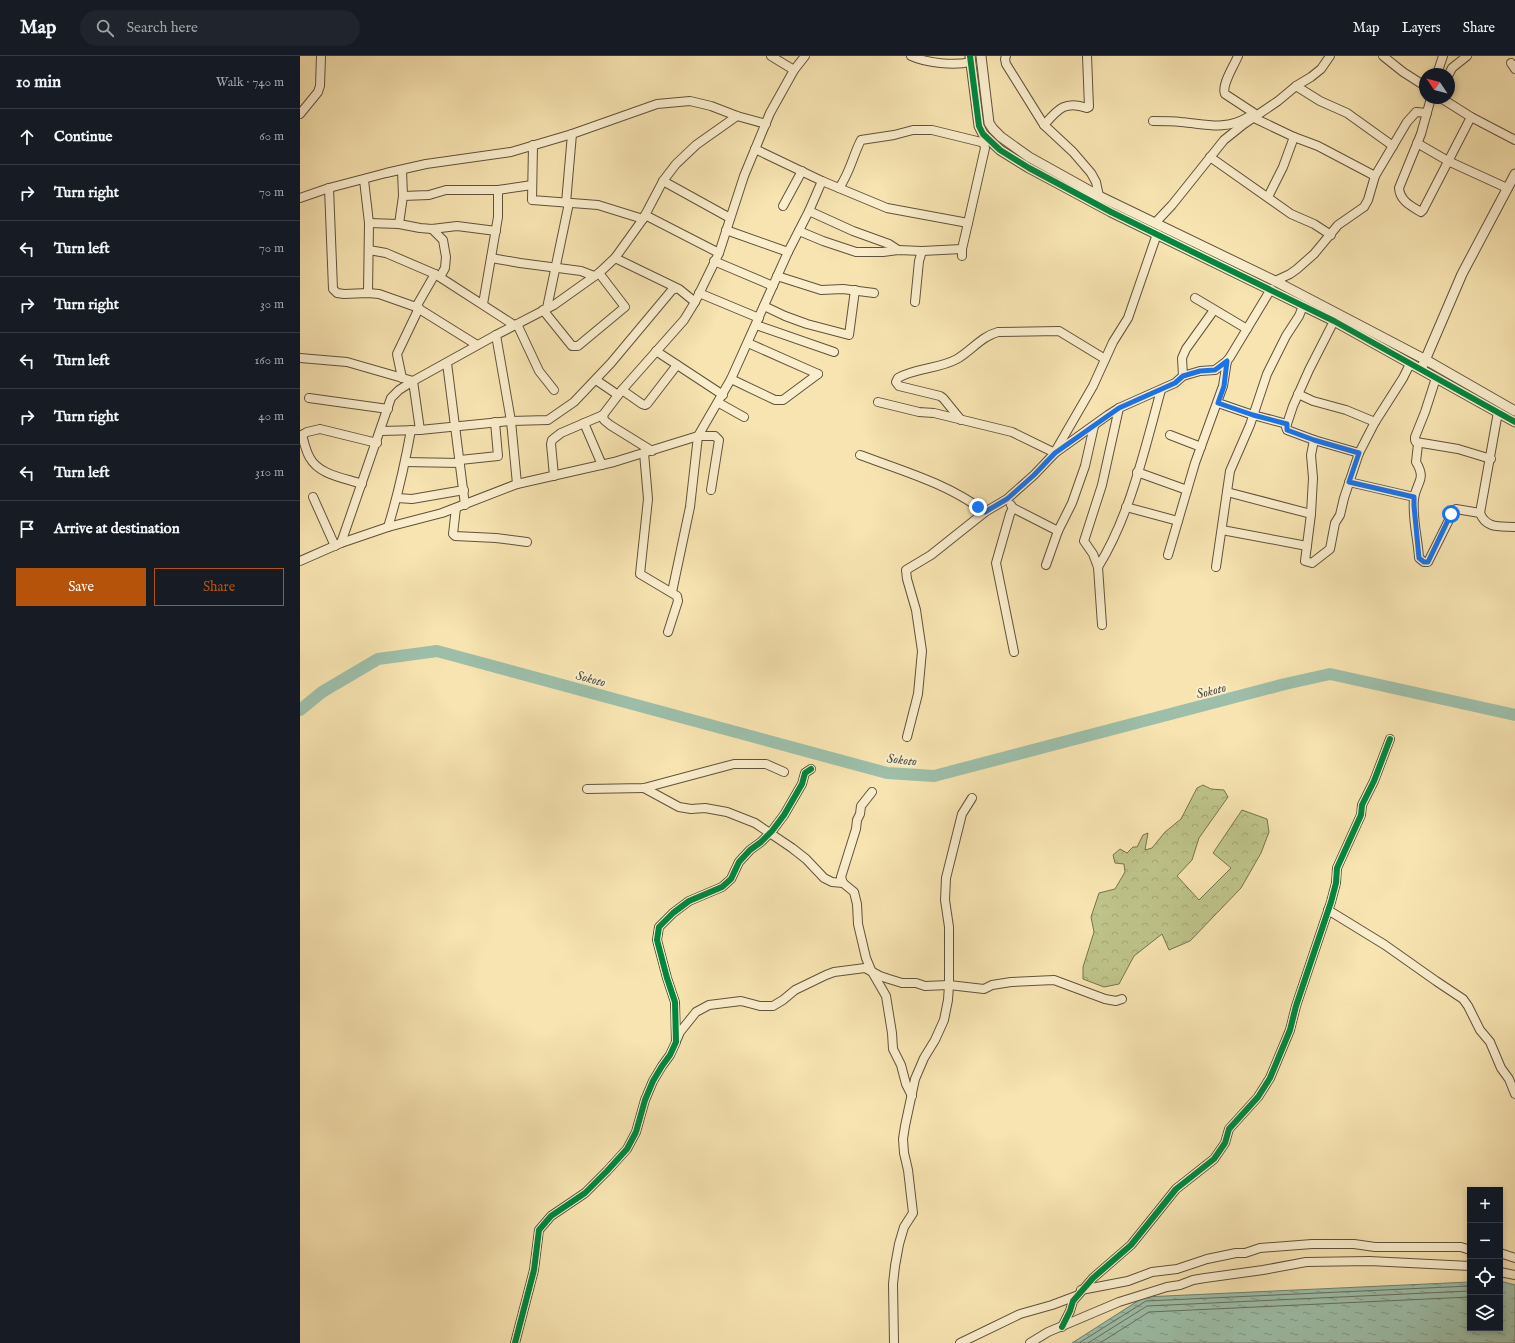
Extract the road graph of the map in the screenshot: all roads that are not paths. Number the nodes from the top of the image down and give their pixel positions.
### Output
1 (321, 56) edge
2 (771, 56) edge
3 (805, 56) edge
4 (911, 56) edge
5 (981, 56) edge
6 (1006, 56) edge
7 (1088, 56) edge
8 (1238, 56) edge
9 (1330, 56) edge
10 (1383, 56) edge
11 (1443, 56) edge
12 (1467, 56) edge
13 (970, 59) edge
14 (1438, 68) edge
15 (1452, 68) edge
16 (794, 70) junction
17 (1419, 82) edge
18 (1296, 86) junction
19 (1429, 104) edge
20 (1450, 104) edge
21 (1427, 113) junction
22 (300, 114) edge
23 (1254, 115) junction
24 (737, 116) junction
25 (1471, 117) junction
26 (1153, 121) dead end
27 (766, 124) junction
28 (1044, 125) junction
29 (572, 134) junction
30 (1294, 137) junction
31 (1515, 140) edge
32 (1417, 143) junction
33 (533, 145) junction
34 (1393, 146) junction
35 (755, 149) junction
36 (1210, 157) junction
37 (1448, 161) junction
38 (402, 170) junction
39 (802, 171) junction
40 (1515, 174) edge
41 (1375, 176) junction
42 (364, 180) junction
43 (822, 180) junction
44 (663, 181) junction
45 (532, 185) junction
46 (329, 188) junction
47 (839, 188) junction
48 (1507, 188) junction
49 (498, 190) junction
50 (403, 196) junction
51 (1099, 196) junction
52 (1268, 197) junction
53 (300, 198) edge
54 (567, 203) junction
55 (783, 206) dead end
56 (1114, 208) junction
57 (809, 211) junction
58 (1125, 213) junction
59 (644, 217) junction
60 (730, 218) junction
61 (1156, 222) junction
62 (369, 223) junction
63 (968, 223) junction
64 (399, 224) junction
65 (432, 229) junction
66 (726, 230) junction
67 (496, 231) junction
68 (799, 231) junction
69 (1157, 234) junction
70 (1331, 235) junction
71 (369, 250) junction
72 (898, 250) junction
73 (922, 251) junction
74 (788, 252) junction
75 (718, 253) junction
76 (491, 258) junction
77 (615, 258) junction
78 (714, 261) junction
79 (556, 267) junction
80 (597, 274) junction
81 (438, 275) junction
82 (777, 276) junction
83 (1273, 285) junction
84 (773, 286) junction
85 (675, 289) junction
86 (855, 290) junction
87 (368, 293) junction
88 (699, 293) junction
89 (874, 293) dead end
90 (1195, 298) dead end
91 (695, 302) junction
92 (915, 302) dead end
93 (483, 304) junction
94 (764, 306) junction
95 (1303, 306) junction
96 (418, 307) junction
97 (545, 309) junction
98 (1214, 310) junction
99 (1334, 321) junction
100 (757, 322) junction
101 (515, 325) junction
102 (1247, 329) junction
103 (496, 334) junction
104 (748, 343) junction
105 (477, 346) junction
106 (656, 351) junction
107 (834, 352) dead end
108 (300, 358) edge
109 (1105, 359) junction
110 (1426, 360) junction
111 (1227, 361) junction
112 (447, 363) junction
113 (1410, 364) junction
114 (677, 365) junction
115 (1421, 370) junction
116 (1183, 376) junction
117 (402, 378) junction
118 (1436, 378) junction
119 (731, 379) junction
120 (596, 380) junction
121 (413, 381) junction
122 (554, 390) dead end
123 (1161, 390) junction
124 (620, 393) junction
125 (1298, 394) junction
126 (723, 395) junction
127 (309, 398) dead end
128 (878, 402) dead end
129 (719, 403) junction
130 (1218, 403) junction
131 (1119, 408) junction
132 (388, 409) junction
133 (1515, 411) edge
134 (1498, 412) junction
135 (603, 415) junction
136 (1253, 415) junction
137 (744, 417) dead end
138 (961, 420) junction
139 (511, 421) junction
140 (495, 422) junction
141 (1376, 422) junction
142 (1515, 422) edge
143 (584, 424) junction
144 (1287, 424) junction
145 (456, 426) junction
146 (1094, 426) junction
147 (411, 430) junction
148 (420, 430) junction
149 (381, 431) junction
150 (301, 435) edge
151 (1170, 435) dead end
152 (698, 436) junction
153 (1314, 440) junction
154 (1416, 442) junction
155 (377, 443) junction
156 (1201, 447) junction
157 (648, 452) junction
158 (1055, 453) junction
159 (1359, 453) junction
160 (860, 455) dead end
161 (1490, 459) junction
162 (460, 461) junction
163 (406, 462) junction
164 (602, 465) junction
165 (1137, 472) junction
166 (554, 476) junction
167 (1349, 482) junction
168 (362, 484) junction
169 (517, 484) junction
170 (464, 490) junction
171 (711, 490) dead end
172 (1187, 490) junction
173 (1227, 492) junction
174 (313, 497) dead end
175 (1414, 497) junction
176 (397, 498) junction
177 (1007, 499) junction
178 (465, 504) junction
179 (1126, 507) junction
180 (456, 508) junction
181 (1013, 508) junction
182 (985, 512) junction
183 (1480, 513) junction
184 (1311, 514) junction
185 (1178, 522) junction
186 (388, 527) junction
187 (1515, 527) edge
188 (1222, 530) junction
189 (1058, 531) junction
190 (527, 542) dead end
191 (338, 544) junction
192 (1307, 546) junction
193 (1168, 554) dead end
194 (300, 561) edge
195 (1046, 565) dead end
196 (1098, 567) junction
197 (1216, 567) dead end
198 (672, 592) junction
199 (1102, 625) dead end
200 (668, 632) dead end
201 (1014, 652) dead end
202 (907, 737) dead end
203 (1390, 739) dead end
204 (811, 769) dead end
205 (784, 772) dead end
206 (644, 788) junction
207 (587, 789) dead end
208 (872, 792) dead end
209 (972, 798) dead end
210 (769, 834) junction
211 (844, 884) junction
212 (1328, 910) junction
213 (871, 970) junction
214 (949, 985) junction
215 (1122, 999) dead end
216 (676, 1042) junction
217 (1515, 1094) edge
218 (912, 1096) junction
219 (1467, 1249) edge
220 (1503, 1254) edge
221 (1515, 1258) edge
222 (1467, 1266) edge
223 (1503, 1273) edge
224 (1515, 1275) edge
225 (1079, 1293) junction
226 (1062, 1327) junction
227 (515, 1343) edge
228 (894, 1343) edge
229 (960, 1343) edge
230 (1030, 1343) edge

1 - 22 street
2 - 16 street
3 - 16 street
4 - 13 street
5 - 51 street
6 - 28 street
7 - 28 street
8 - 23 street
9 - 18 street
10 - 17 street
11 - 14 street
12 - 15 street
13 - 56 street
16 - 27 street
18 - 23 street
18 - 34 street
19 - 21 street
20 - 25 street
21 - 32 street
21 - 34 street
23 - 26 street
23 - 30 street
23 - 36 street
24 - 27 street
24 - 29 street
24 - 44 street
25 - 31 street
25 - 37 street
27 - 35 street
28 - 51 street
29 - 33 street
29 - 54 street
30 - 41 street
30 - 52 street
32 - 37 street
32 - 37 street
33 - 38 street
33 - 45 street
34 - 41 street
35 - 39 street
35 - 60 street
36 - 52 street
36 - 61 street
37 - 48 street
38 - 42 street
38 - 50 street
39 - 43 street
39 - 55 street
40 - 48 street
41 - 70 street
42 - 46 street
42 - 62 street
43 - 47 street
43 - 57 street
44 - 59 street
44 - 60 street
45 - 49 street
45 - 54 street
46 - 53 street
46 - 87 street
47 - 63 street
47 - 63 street
48 - 110 street
49 - 50 street
49 - 67 street
50 - 64 street
51 - 56 street
52 - 70 street
54 - 59 street
54 - 79 street
56 - 58 street
57 - 68 street
57 - 72 street
58 - 61 street
58 - 69 street
59 - 75 street
59 - 77 street
60 - 66 street
61 - 83 street
62 - 64 street
62 - 71 street
63 - 73 street
64 - 65 street
65 - 67 street
65 - 81 street
66 - 74 street
66 - 75 street
67 - 76 street
68 - 72 street
68 - 74 street
69 - 83 street
69 - 109 street
70 - 83 street
71 - 81 street
71 - 87 street
72 - 73 street
73 - 92 street
74 - 82 street
75 - 78 street
76 - 79 street
76 - 93 street
77 - 80 street
77 - 85 street
78 - 84 street
78 - 88 street
79 - 80 street
79 - 97 street
80 - 97 street
80 - 97 street
81 - 93 street
81 - 96 street
82 - 84 street
82 - 86 street
83 - 95 street
83 - 102 street
83 - 110 street
84 - 94 street
85 - 91 street
85 - 120 street
86 - 89 street
86 - 94 street
87 - 96 street
88 - 91 street
88 - 100 street
90 - 98 street
91 - 106 street
93 - 101 street
94 - 100 street
95 - 99 street
95 - 136 street
96 - 105 street
96 - 117 street
97 - 101 street
98 - 102 street
98 - 116 street
99 - 113 street
99 - 125 street
100 - 104 street
100 - 107 street
101 - 103 street
101 - 122 street
102 - 111 street
103 - 105 street
103 - 139 street
104 - 119 street
104 - 119 street
105 - 112 street
106 - 114 street
106 - 124 street
108 - 117 street
109 - 138 street
109 - 158 street
110 - 115 street
110 - 133 street
111 - 116 street
111 - 130 street
112 - 121 street
112 - 145 street
113 - 115 street
113 - 141 street
114 - 124 street
114 - 126 street
115 - 118 street
116 - 123 street
117 - 121 street
118 - 134 street
118 - 154 street
119 - 126 street
120 - 124 street
120 - 139 street
121 - 132 street
121 - 148 street
123 - 131 street
123 - 165 street
124 - 135 street
125 - 141 street
125 - 144 street
126 - 129 street
127 - 132 street
128 - 138 street
129 - 137 street
129 - 152 street
130 - 136 street
130 - 156 street
131 - 146 street
131 - 196 street
132 - 149 street
134 - 142 street
134 - 161 street
135 - 143 street
135 - 157 street
136 - 144 street
136 - 173 street
138 - 158 street
139 - 140 street
139 - 169 street
140 - 145 street
140 - 162 street
141 - 159 street
143 - 164 street
143 - 166 street
144 - 153 street
145 - 148 street
145 - 162 street
146 - 158 street
146 - 189 street
147 - 148 street
147 - 149 street
147 - 163 street
149 - 155 street
150 - 155 street
150 - 168 street
151 - 156 street
152 - 157 street
152 - 171 street
152 - 198 street
153 - 159 street
153 - 184 street
154 - 161 street
154 - 175 street
155 - 168 street
156 - 172 street
157 - 164 street
157 - 198 street
158 - 177 street
159 - 167 street
160 - 182 street
161 - 183 street
162 - 163 street
162 - 170 street
163 - 176 street
164 - 166 street
165 - 172 street
165 - 179 street
166 - 169 street
167 - 175 street
167 - 192 street
168 - 191 street
169 - 178 street
170 - 176 street
170 - 178 street
172 - 185 street
173 - 184 street
173 - 188 street
174 - 191 street
175 - 183 street
176 - 186 street
177 - 181 street
177 - 182 street
178 - 180 street
179 - 185 street
179 - 196 street
180 - 186 street
180 - 190 street
181 - 189 street
181 - 201 street
182 - 202 street
183 - 187 street
184 - 192 street
185 - 193 street
186 - 191 street
188 - 192 street
188 - 197 street
189 - 195 street
191 - 194 street
196 - 199 street
198 - 200 street
203 - 212 street
204 - 210 street
205 - 206 street
206 - 207 street
206 - 210 street
208 - 211 street
209 - 214 street
210 - 211 street
210 - 216 street
211 - 213 street
212 - 217 street
212 - 225 street
213 - 214 street
213 - 216 street
213 - 218 street
214 - 215 street
214 - 218 street
216 - 227 street
218 - 228 street
219 - 225 street
220 - 221 street
222 - 226 street
223 - 224 street
225 - 226 street
225 - 229 street
226 - 230 street

